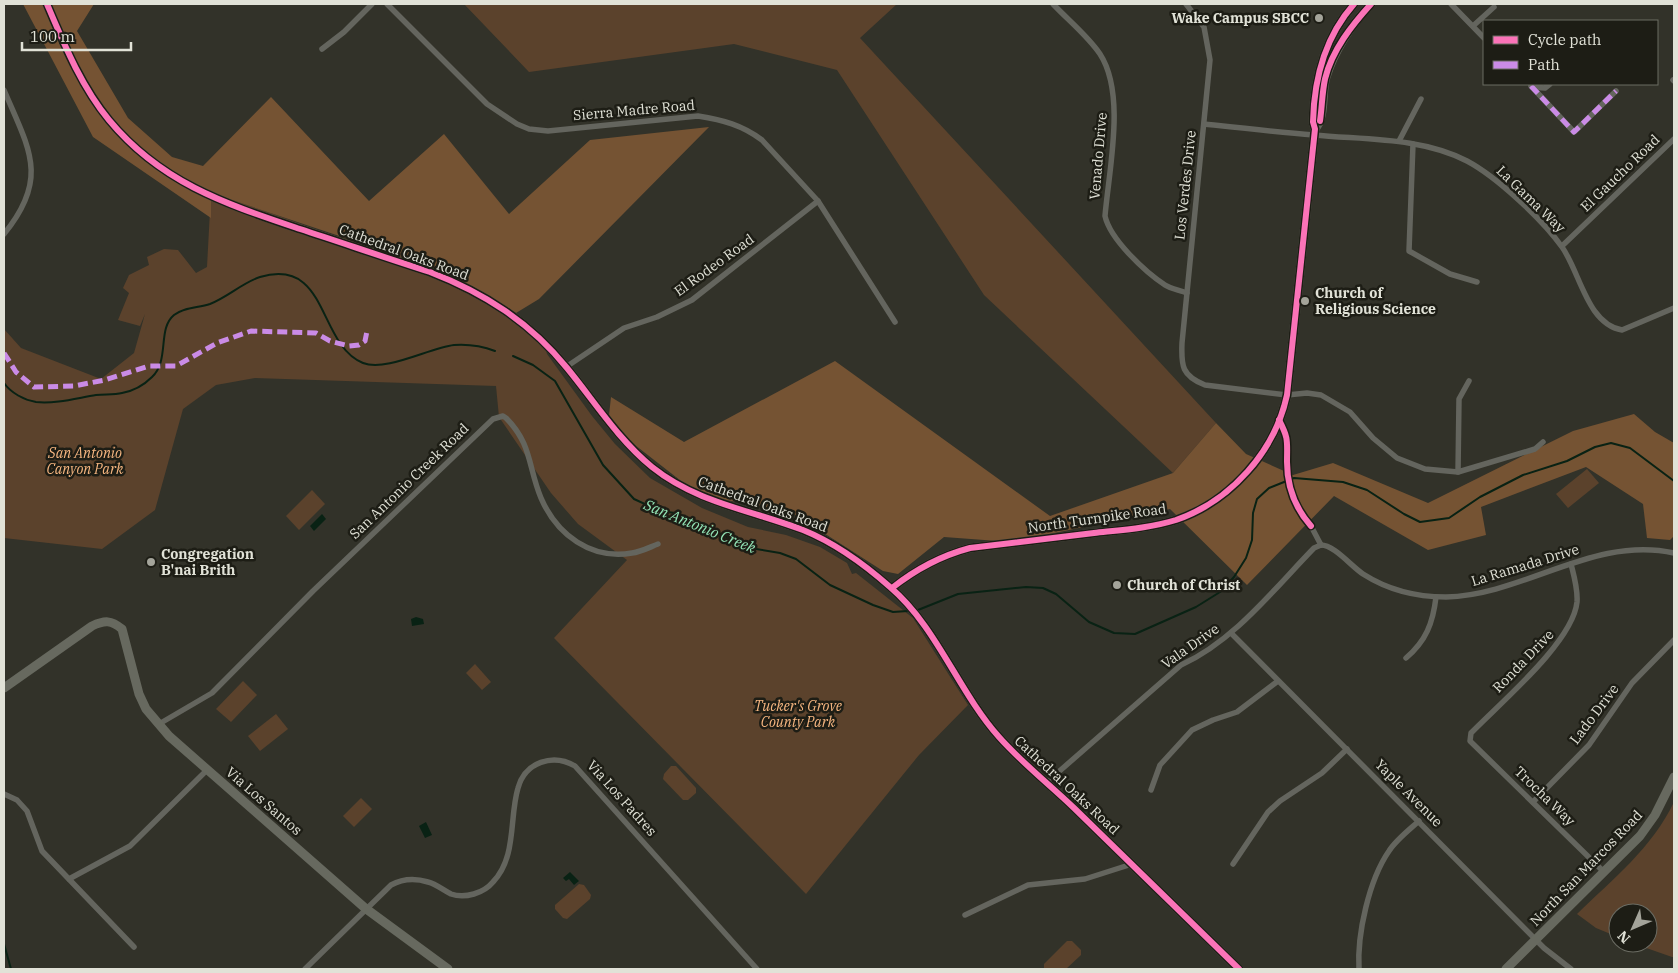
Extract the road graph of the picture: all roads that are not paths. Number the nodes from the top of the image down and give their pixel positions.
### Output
1 (47, 4) edge
2 (372, 4) edge
3 (387, 4) edge
4 (1053, 4) edge
5 (1186, 4) edge
6 (1354, 4) edge
7 (1371, 4) edge
8 (1451, 4) edge
9 (1494, 7) dead end
10 (1473, 26) junction
11 (1483, 37) edge
12 (322, 49) dead end
13 (1530, 85) edge
14 (1548, 85) edge
15 (4, 90) edge
16 (1616, 91) dead end
17 (1421, 99) dead end
18 (1204, 124) junction
19 (1314, 132) junction
20 (1674, 139) edge
21 (1400, 142) junction
22 (1413, 144) junction
23 (818, 201) junction
24 (4, 234) edge
25 (1562, 246) junction
26 (1477, 282) dead end
27 (1187, 293) junction
28 (1674, 308) edge
29 (895, 322) dead end
30 (566, 367) junction
31 (1468, 381) dead end
32 (1287, 394) junction
33 (1543, 442) dead end
34 (1458, 472) junction
35 (1311, 526) dead end
36 (658, 544) dead end
37 (1321, 545) junction
38 (1674, 553) edge
39 (1570, 564) junction
40 (892, 588) junction
41 (1436, 597) junction
42 (1230, 633) junction
43 (1674, 640) edge
44 (1406, 658) dead end
45 (1278, 681) junction
46 (4, 688) edge
47 (158, 724) junction
48 (1470, 736) joint
49 (1347, 749) junction
50 (207, 770) junction
51 (1674, 777) edge
52 (1048, 782) junction
53 (1151, 790) dead end
54 (4, 794) edge
55 (1533, 802) junction
56 (1419, 820) junction
57 (1132, 864) junction
58 (1233, 864) dead end
59 (1604, 872) junction
60 (69, 879) junction
61 (365, 908) junction
62 (965, 915) dead end
63 (1536, 940) junction
64 (134, 947) dead end
65 (305, 969) edge
66 (448, 969) edge
67 (757, 969) edge
68 (1239, 969) edge
69 (1359, 969) edge
70 (1506, 969) edge
71 (1571, 969) edge

1 - 30 main road, Cathedral Oaks Road
2 - 12 street
3 - 23 street, Sierra Madre Road
4 - 27 street, Venado Drive
5 - 18 street, Los Verdes Drive
6 - 19 main road, North Turnpike Road
7 - 19 main road, North Turnpike Road
8 - 10 street
9 - 10 street
10 - 11 street
13 - 14 street
13 - 16 street
15 - 24 street
17 - 21 street
18 - 19 street, La Gama Way
18 - 27 street, Los Verdes Drive
19 - 21 street, La Gama Way
19 - 32 main road, North Turnpike Road
20 - 25 street, El Gaucho Road
21 - 22 street, La Gama Way
22 - 25 street, La Gama Way
22 - 26 street
23 - 29 street, Sierra Madre Road
23 - 30 street, El Rodeo Road
25 - 28 street, La Gama Way
27 - 32 street, Los Verdes Drive
30 - 40 main road, Cathedral Oaks Road
31 - 34 street
32 - 34 street
32 - 40 main road, North Turnpike Road
33 - 34 street
35 - 37 street
36 - 47 street, San Antonio Creek Road
37 - 41 street, La Ramada Drive
37 - 42 street, Vala Drive
38 - 39 street, La Ramada Drive
39 - 41 street, La Ramada Drive
39 - 48 street, Ronda Drive
40 - 52 main road, Cathedral Oaks Road
41 - 44 street
42 - 45 street, Yaple Avenue
42 - 52 street, Vala Drive
43 - 55 street, Lado Drive
45 - 49 street, Yaple Avenue
45 - 53 street
46 - 47 main road, Via Los Santos
47 - 50 main road, Via Los Santos
48 - 55 street, Trocha Way
49 - 56 street, Yaple Avenue
49 - 58 street
50 - 60 street
50 - 61 main road, Via Los Santos
51 - 59 main road, North San Marcos Road
52 - 57 main road, Cathedral Oaks Road
54 - 60 street
55 - 59 street, Trocha Way
56 - 63 street, Yaple Avenue
56 - 69 street
57 - 62 street
57 - 68 main road, Cathedral Oaks Road
59 - 63 main road, North San Marcos Road
60 - 64 street
61 - 65 street, Via Los Padres
61 - 66 main road, Via Los Santos
61 - 67 street, Via Los Padres
63 - 70 main road, North San Marcos Road
63 - 71 street, Yaple Avenue

